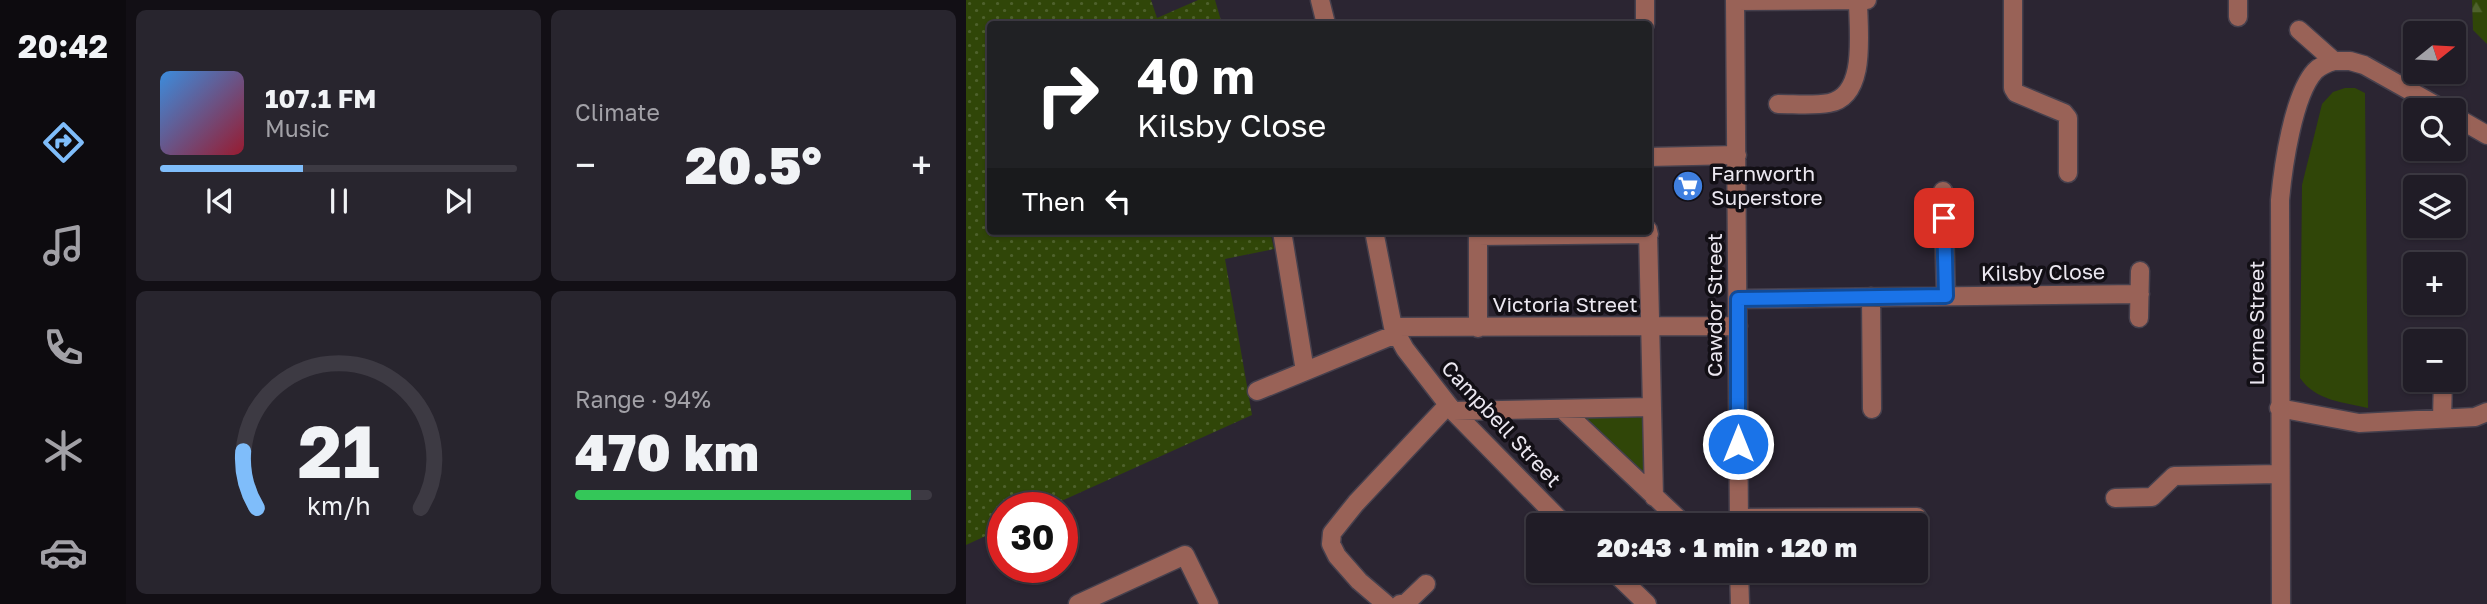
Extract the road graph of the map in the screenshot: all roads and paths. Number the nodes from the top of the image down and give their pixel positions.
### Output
1 (1320, 0) edge
2 (1645, 0) edge
3 (1858, 0) edge
4 (1867, 0) edge
5 (2013, 0) edge
6 (1735, 1) edge
7 (1325, 21) edge
8 (1646, 21) edge
9 (2299, 30) dead end
10 (2334, 61) junction
11 (2423, 98) edge
12 (1778, 104) dead end
13 (2466, 123) edge
14 (2487, 135) edge
15 (1737, 155) junction
16 (1652, 156) edge
17 (2068, 173) dead end
18 (1943, 191) dead end
19 (1283, 235) edge
20 (1375, 235) edge
21 (1478, 235) edge
22 (1648, 235) edge
23 (2140, 271) dead end
24 (2140, 294) junction
25 (1946, 296) junction
26 (1871, 297) junction
27 (1738, 299) junction
28 (2139, 318) dead end
29 (1738, 326) junction
30 (1650, 327) junction
31 (1479, 328) junction
32 (1394, 330) junction
33 (1305, 372) junction
34 (1257, 391) dead end
35 (2443, 392) edge
36 (1651, 407) junction
37 (1450, 408) junction
38 (2279, 408) junction
39 (1562, 409) junction
40 (1871, 410) dead end
41 (2481, 415) edge
42 (2442, 418) junction
43 (2279, 474) junction
44 (1654, 497) junction
45 (2115, 498) dead end
46 (1553, 513) edge
47 (1672, 513) edge
48 (1739, 513) edge
49 (1625, 583) edge
50 (1739, 583) edge
51 (1426, 584) dead end
52 (1078, 604) edge
53 (1209, 604) edge
54 (1386, 604) edge
55 (1400, 604) edge
56 (1647, 604) edge
57 (1740, 604) edge
58 (2281, 604) edge

1 - 7 street
2 - 8 street
3 - 4 street
3 - 6 street
3 - 12 street
5 - 17 street
6 - 15 street, Cawdor Street
9 - 10 street
10 - 11 street
10 - 38 street, Lorne Street
13 - 14 street
15 - 16 street
15 - 27 street, Cawdor Street
18 - 25 street
19 - 33 street
20 - 32 street, Campbell Street
21 - 31 street
22 - 30 street
23 - 24 street
24 - 25 street, Kilsby Close
24 - 28 street
25 - 26 street, Kilsby Close
26 - 27 street, Kilsby Close
26 - 40 street
27 - 29 street, Cawdor Street
29 - 30 street, Victoria Street
29 - 48 street, Cawdor Street
30 - 31 street, Victoria Street
30 - 36 street
31 - 32 street, Victoria Street
32 - 33 street
32 - 37 street, Campbell Street
33 - 34 street
35 - 42 street
36 - 39 street
36 - 44 street
37 - 39 street
37 - 46 street, Campbell Street
37 - 54 street
38 - 42 street
38 - 43 street, Lorne Street
39 - 44 street
41 - 42 street
43 - 45 street
43 - 58 street, Lorne Street
44 - 47 street
49 - 56 street
50 - 57 street
51 - 55 street
52 - 53 street

